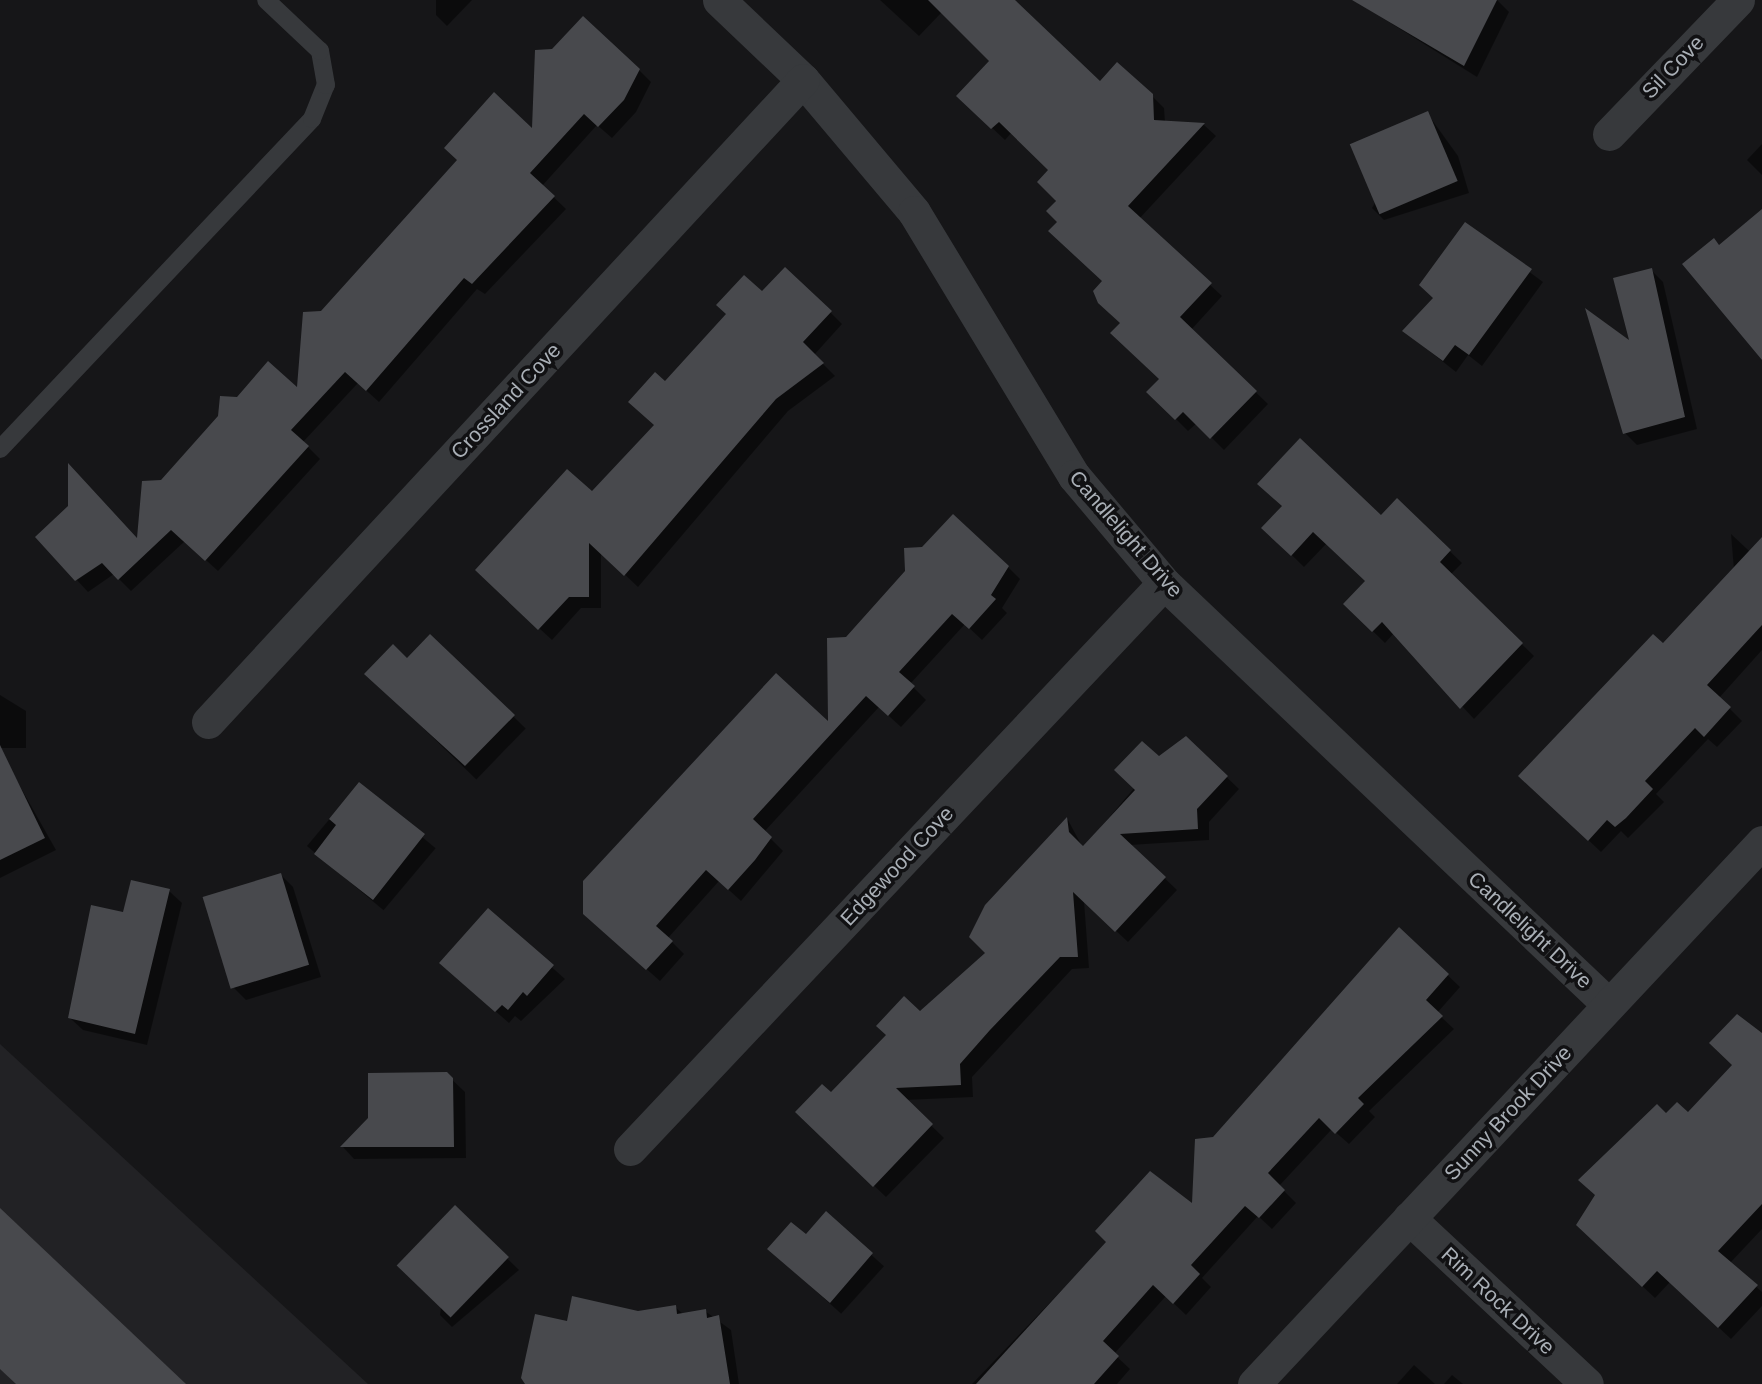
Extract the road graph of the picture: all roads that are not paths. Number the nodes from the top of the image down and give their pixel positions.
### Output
1 (266, 0) edge
2 (719, 0) edge
3 (1738, 0) edge
4 (803, 80) junction
5 (1609, 134) dead end
6 (0, 449) edge
7 (1164, 583) junction
8 (208, 722) dead end
9 (1762, 842) edge
10 (1609, 1004) junction
11 (630, 1149) dead end
12 (1409, 1218) junction
13 (1254, 1384) edge
14 (1587, 1384) edge

1 - 6 lane
2 - 4 street, Candlelight Drive
3 - 5 street, Sil Cove
4 - 7 street, Candlelight Drive
4 - 8 street, Crossland Cove
7 - 10 street, Candlelight Drive
7 - 11 street, Edgewood Cove
9 - 10 street, Sunny Brook Drive
10 - 12 street, Sunny Brook Drive
12 - 13 street, Sunny Brook Drive
12 - 14 street, Rim Rock Drive

